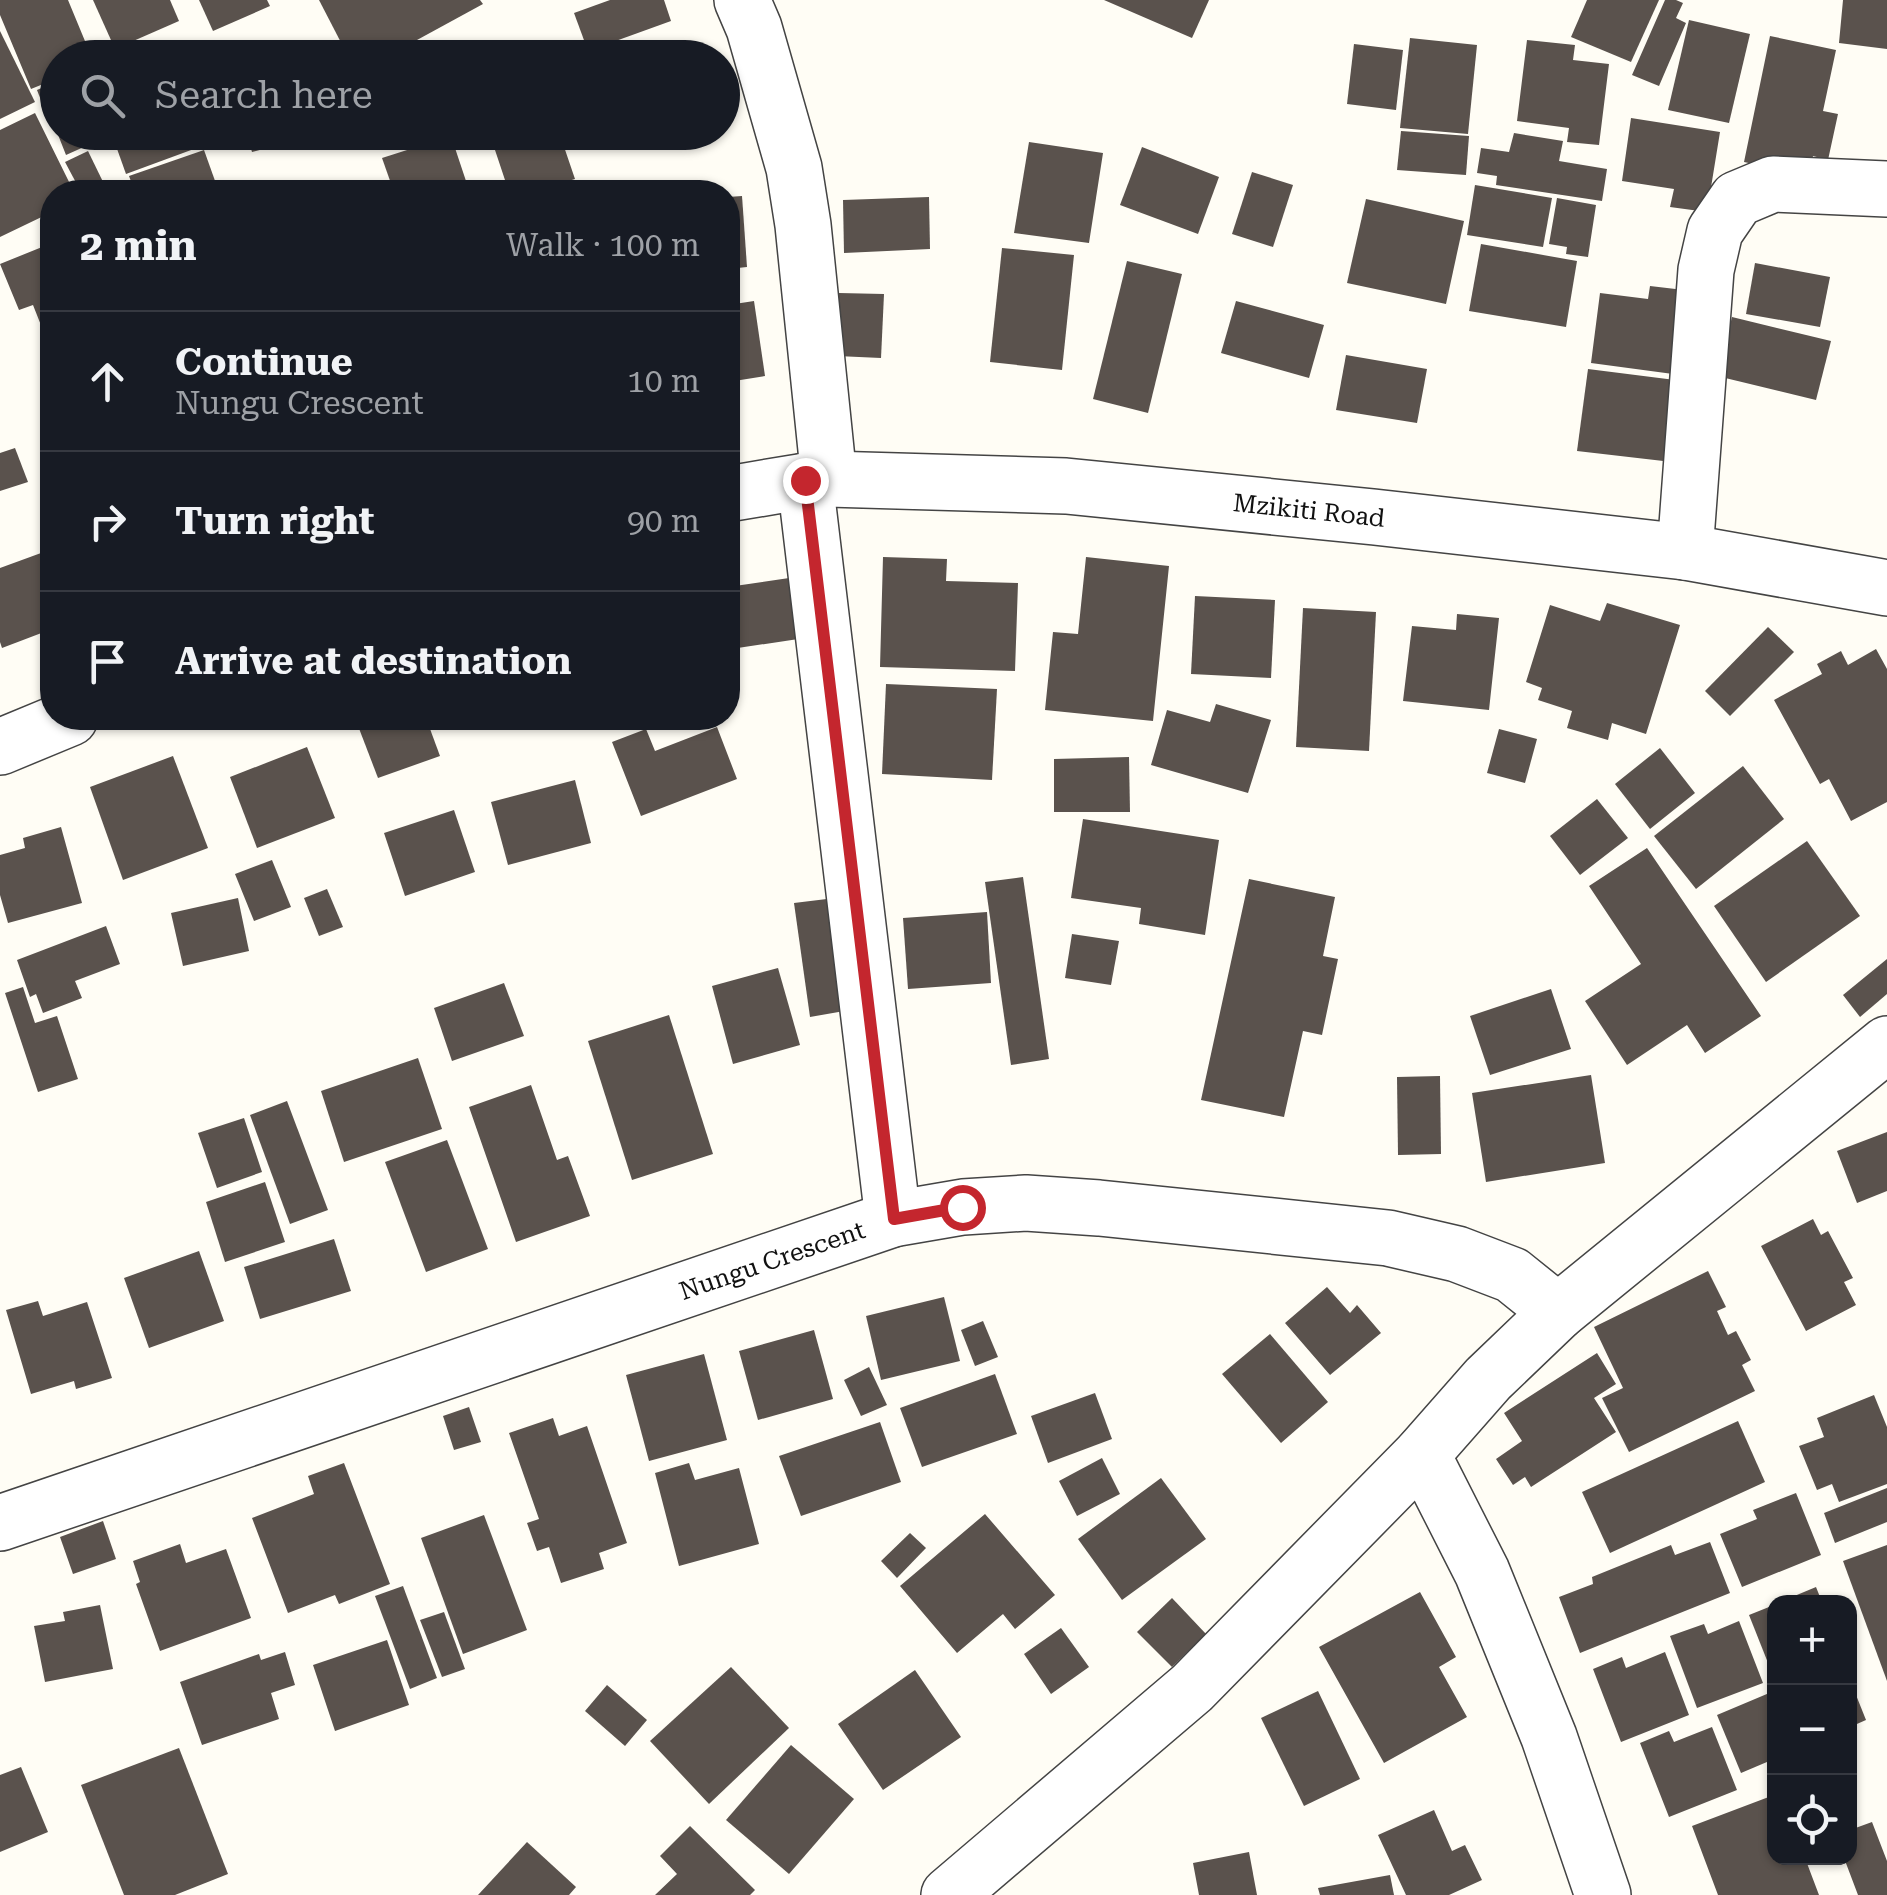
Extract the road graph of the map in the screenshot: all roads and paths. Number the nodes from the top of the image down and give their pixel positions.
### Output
1 (742, 0) edge
2 (1887, 189) edge
3 (817, 480) junction
4 (740, 492) edge
5 (1686, 552) junction
6 (1887, 588) edge
7 (40, 730) edge
8 (0, 746) edge
9 (1887, 1044) edge
10 (894, 1219) junction
11 (1558, 1312) junction
12 (1422, 1454) junction
13 (0, 1523) edge
14 (1005, 1873) edge
15 (949, 1895) edge
16 (1603, 1895) edge

1 - 3 street
2 - 5 street
3 - 4 street, Mzikiti Road
3 - 5 street, Mzikiti Road
3 - 10 street
5 - 6 street, Mzikiti Road
7 - 8 street
9 - 11 street
10 - 11 street, Nungu Crescent
10 - 13 street, Nungu Crescent
11 - 12 street
12 - 14 street
12 - 16 street
14 - 15 street

